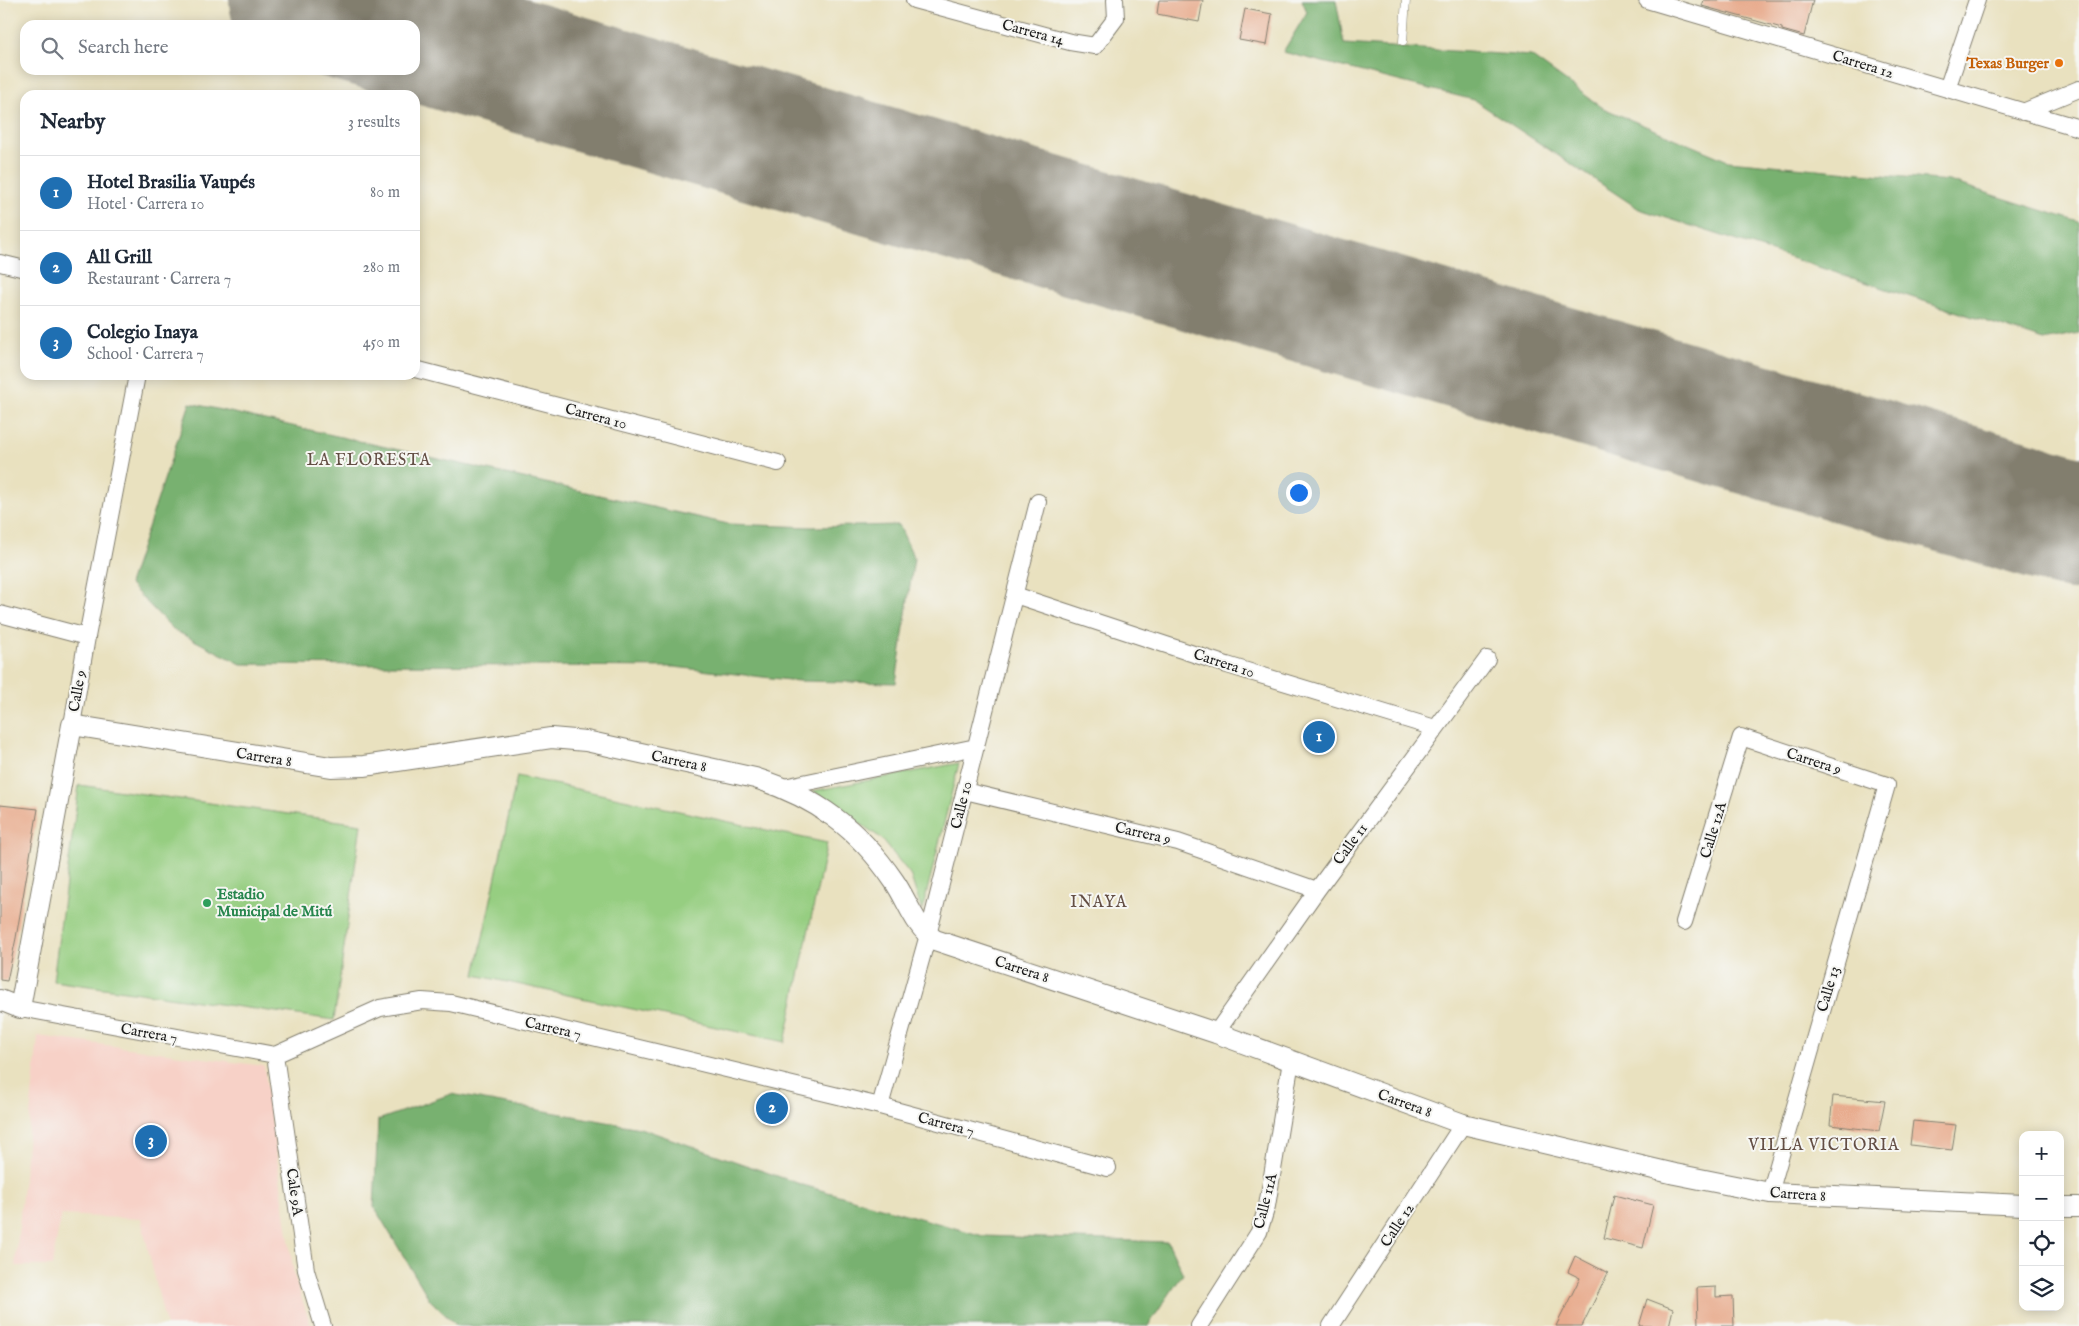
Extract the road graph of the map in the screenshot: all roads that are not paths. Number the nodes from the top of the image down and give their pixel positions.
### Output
1 (914, 0) edge
2 (1115, 0) edge
3 (1406, 0) edge
4 (1648, 0) edge
5 (1977, 0) edge
6 (1403, 41) dead end
7 (2079, 88) edge
8 (1947, 89) junction
9 (2023, 112) junction
10 (2079, 128) edge
11 (0, 263) edge
12 (20, 268) edge
13 (420, 370) edge
14 (136, 380) edge
15 (778, 463) dead end
16 (1038, 502) dead end
17 (1015, 595) junction
18 (0, 614) edge
19 (86, 637) junction
20 (1487, 659) dead end
21 (72, 725) junction
22 (1435, 728) junction
23 (1741, 737) joint
24 (976, 747) junction
25 (1887, 785) joint
26 (784, 787) junction
27 (965, 791) junction
28 (1317, 890) junction
29 (1684, 922) dead end
30 (928, 935) junction
31 (0, 1000) edge
32 (20, 1008) junction
33 (1216, 1033) junction
34 (275, 1055) junction
35 (1291, 1060) junction
36 (880, 1106) junction
37 (1463, 1124) junction
38 (1108, 1168) dead end
39 (1770, 1193) junction
40 (2019, 1205) edge
41 (2064, 1206) edge
42 (2079, 1207) edge
43 (1334, 1325) edge
44 (323, 1326) edge
45 (1199, 1326) edge

1 - 2 street, Carrera 14
3 - 6 lane
4 - 8 street, Carrera 12
5 - 8 street
7 - 9 street
8 - 9 street, Carrera 12
9 - 10 street, Carrera 12
11 - 12 street
13 - 15 street, Carrera 10
14 - 19 street, Calle 9
16 - 17 street, Calle 10
17 - 22 street, Carrera 10
17 - 24 street, Calle 10
18 - 19 street
19 - 21 street, Calle 9
20 - 22 street, Calle 11
21 - 26 street, Carrera 8
21 - 32 street, Calle 9
22 - 28 street, Calle 11
23 - 25 street, Carrera 9
23 - 29 street, Calle 12A
24 - 26 street
24 - 27 street, Calle 10
25 - 39 street, Calle 13
26 - 30 street, Carrera 8
27 - 28 street, Carrera 9
27 - 30 street, Calle 10
28 - 33 street, Calle 11
30 - 33 street, Carrera 8
30 - 36 street, Calle 10
31 - 32 street, Carrera 7
32 - 34 street, Carrera 7
33 - 35 street, Carrera 8
34 - 36 street, Carrera 7
34 - 44 street, Cale 9A
35 - 37 street, Carrera 8
35 - 45 street, Calle 11A
36 - 38 street, Carrera 7
37 - 39 street, Carrera 8
37 - 43 street, Calle 12
39 - 40 street, Carrera 8
41 - 42 street

